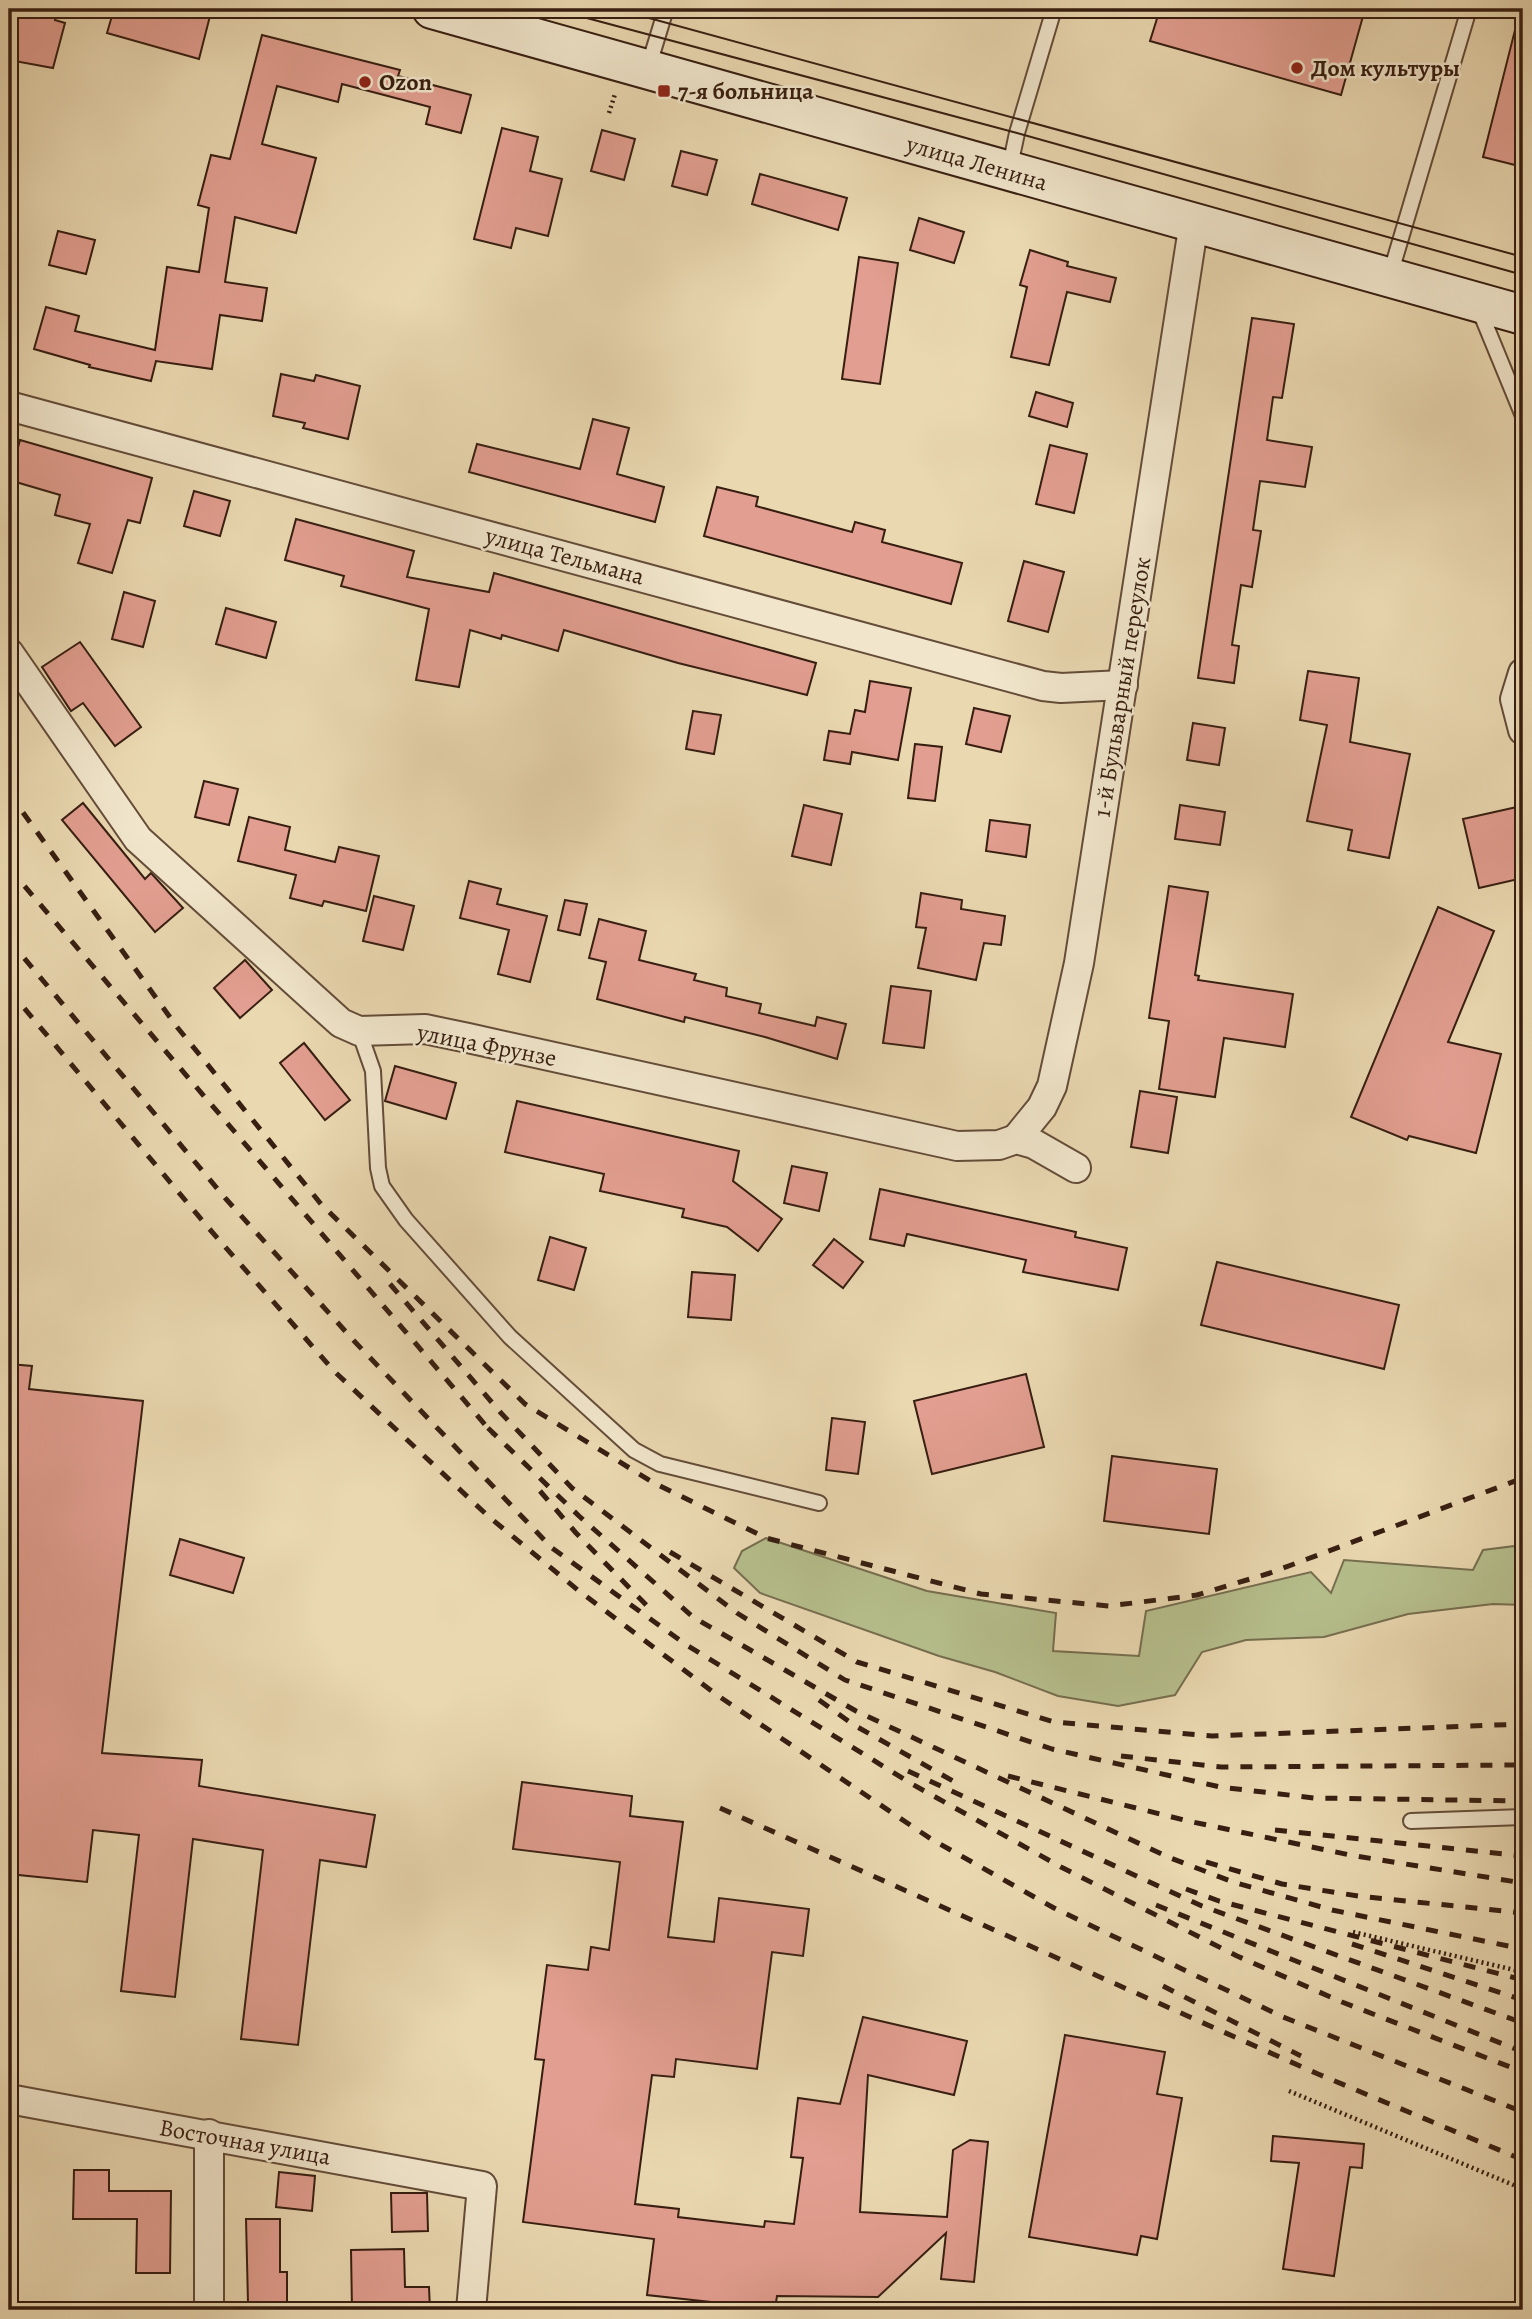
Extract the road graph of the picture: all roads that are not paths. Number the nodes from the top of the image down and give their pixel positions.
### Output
1 (432, 9) edge
2 (666, 9) edge
3 (1054, 9) edge
4 (1469, 9) edge
5 (648, 69) junction
6 (1009, 173) junction
7 (1194, 222) junction
8 (1390, 277) junction
9 (1475, 302) junction
10 (1523, 315) edge
11 (9, 406) edge
12 (1523, 416) edge
13 (9, 653) edge
14 (1523, 673) edge
15 (1123, 685) junction
16 (1523, 730) edge
17 (359, 1031) junction
18 (1016, 1139) junction
19 (1076, 1168) dead end
20 (819, 1503) dead end
21 (1523, 1817) edge
22 (1412, 1821) dead end
23 (9, 2099) edge
24 (209, 2134) junction
25 (208, 2310) edge
26 (471, 2310) edge

1 - 5 main road, улица Ленина
2 - 5 lane
3 - 6 lane
4 - 8 lane
5 - 6 main road, улица Ленина
6 - 7 main road, улица Ленина
7 - 8 main road, улица Ленина
7 - 15 street, 1-й Бульварный переулок
8 - 9 main road, улица Ленина
9 - 10 main road, улица Ленина
9 - 12 lane
11 - 15 street, улица Тельмана
13 - 17 street
14 - 16 street
15 - 18 street, 1-й Бульварный переулок
17 - 18 street, улица Фрунзе
17 - 20 lane
18 - 19 street
21 - 22 lane
23 - 24 street, Восточная улица
24 - 25 street
24 - 26 street, Восточная улица

